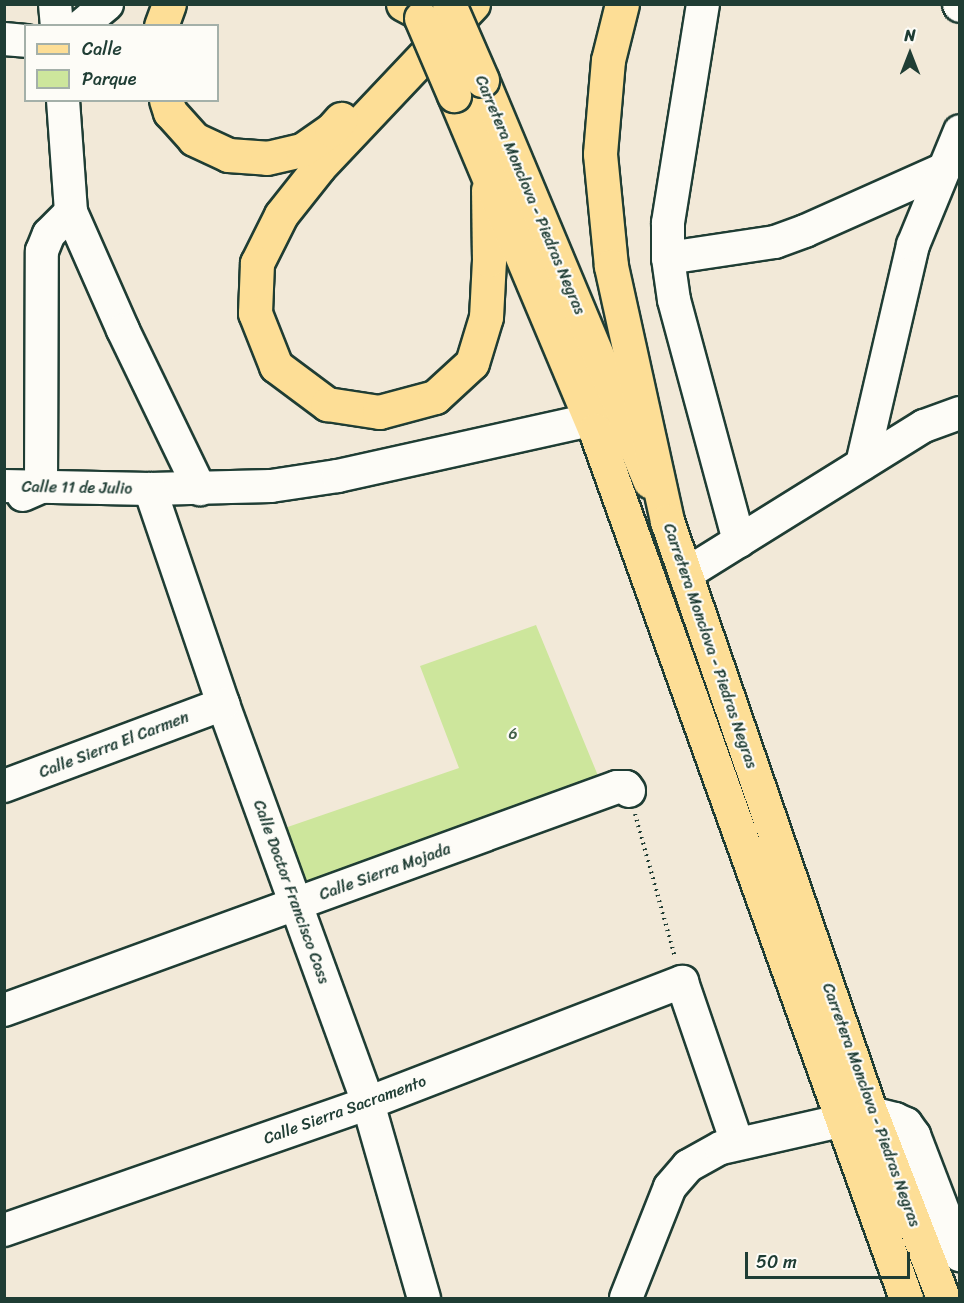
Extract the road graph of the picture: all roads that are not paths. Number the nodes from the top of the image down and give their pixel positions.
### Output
1 (55, 4) edge
2 (107, 4) edge
3 (169, 4) edge
4 (473, 4) edge
5 (622, 4) edge
6 (703, 4) edge
7 (421, 9) edge
8 (57, 24) edge
9 (83, 24) edge
10 (162, 24) edge
11 (4, 39) edge
12 (24, 40) edge
13 (468, 87) junction
14 (63, 102) edge
15 (167, 102) edge
16 (960, 131) edge
17 (944, 169) junction
18 (488, 170) junction
19 (71, 212) junction
20 (668, 258) junction
21 (960, 413) edge
22 (591, 420) junction
23 (862, 464) junction
24 (4, 486) edge
25 (41, 487) junction
26 (150, 489) junction
27 (200, 489) junction
28 (4, 504) edge
29 (666, 521) junction
30 (739, 540) junction
31 (686, 574) junction
32 (223, 704) junction
33 (4, 786) edge
34 (629, 790) road end
35 (295, 905) junction
36 (4, 1010) edge
37 (368, 1103) junction
38 (857, 1117) junction
39 (738, 1143) junction
40 (859, 1165) junction
41 (4, 1230) edge
42 (960, 1255) edge
43 (890, 1298) edge
44 (424, 1299) edge
45 (626, 1299) edge
46 (906, 1299) edge
47 (943, 1299) edge

1 - 8 street
2 - 9 street
3 - 10 main road
4 - 18 main road
5 - 29 main road
6 - 20 street
7 - 13 main road, Carretera Monclova - Piedras Negras, bridge
7 - 15 main road
11 - 12 street
13 - 18 main road, Carretera Monclova - Piedras Negras
13 - 29 main road, Carretera Monclova - Piedras Negras
14 - 19 street
16 - 17 street
17 - 20 street
17 - 23 street
18 - 22 main road, Carretera Monclova - Piedras Negras
19 - 25 street
19 - 27 street
20 - 30 street
21 - 23 street
22 - 27 street, Calle 11 de Julio
22 - 38 main road, Carretera Monclova - Piedras Negras
23 - 30 street
24 - 25 street, Calle 11 de Julio
25 - 26 street, Calle 11 de Julio
25 - 28 street
26 - 27 street, Calle 11 de Julio
26 - 32 street, Calle Doctor Francisco Coss
29 - 31 main road, Carretera Monclova - Piedras Negras
30 - 31 street
31 - 38 main road, Carretera Monclova - Piedras Negras
32 - 33 street, Calle Sierra El Carmen
32 - 35 street, Calle Doctor Francisco Coss
34 - 35 street, Calle Sierra Mojada
35 - 36 street, Calle Sierra Mojada
35 - 37 street, Calle Doctor Francisco Coss
37 - 39 street, Calle Sierra Sacramento
37 - 41 street, Calle Sierra Sacramento
37 - 44 street, Calle Doctor Francisco Coss
38 - 39 street
38 - 40 main road, Carretera Monclova - Piedras Negras
38 - 42 street
38 - 47 main road, Carretera Monclova - Piedras Negras
39 - 45 street
40 - 43 street
40 - 46 main road, Carretera Monclova - Piedras Negras

